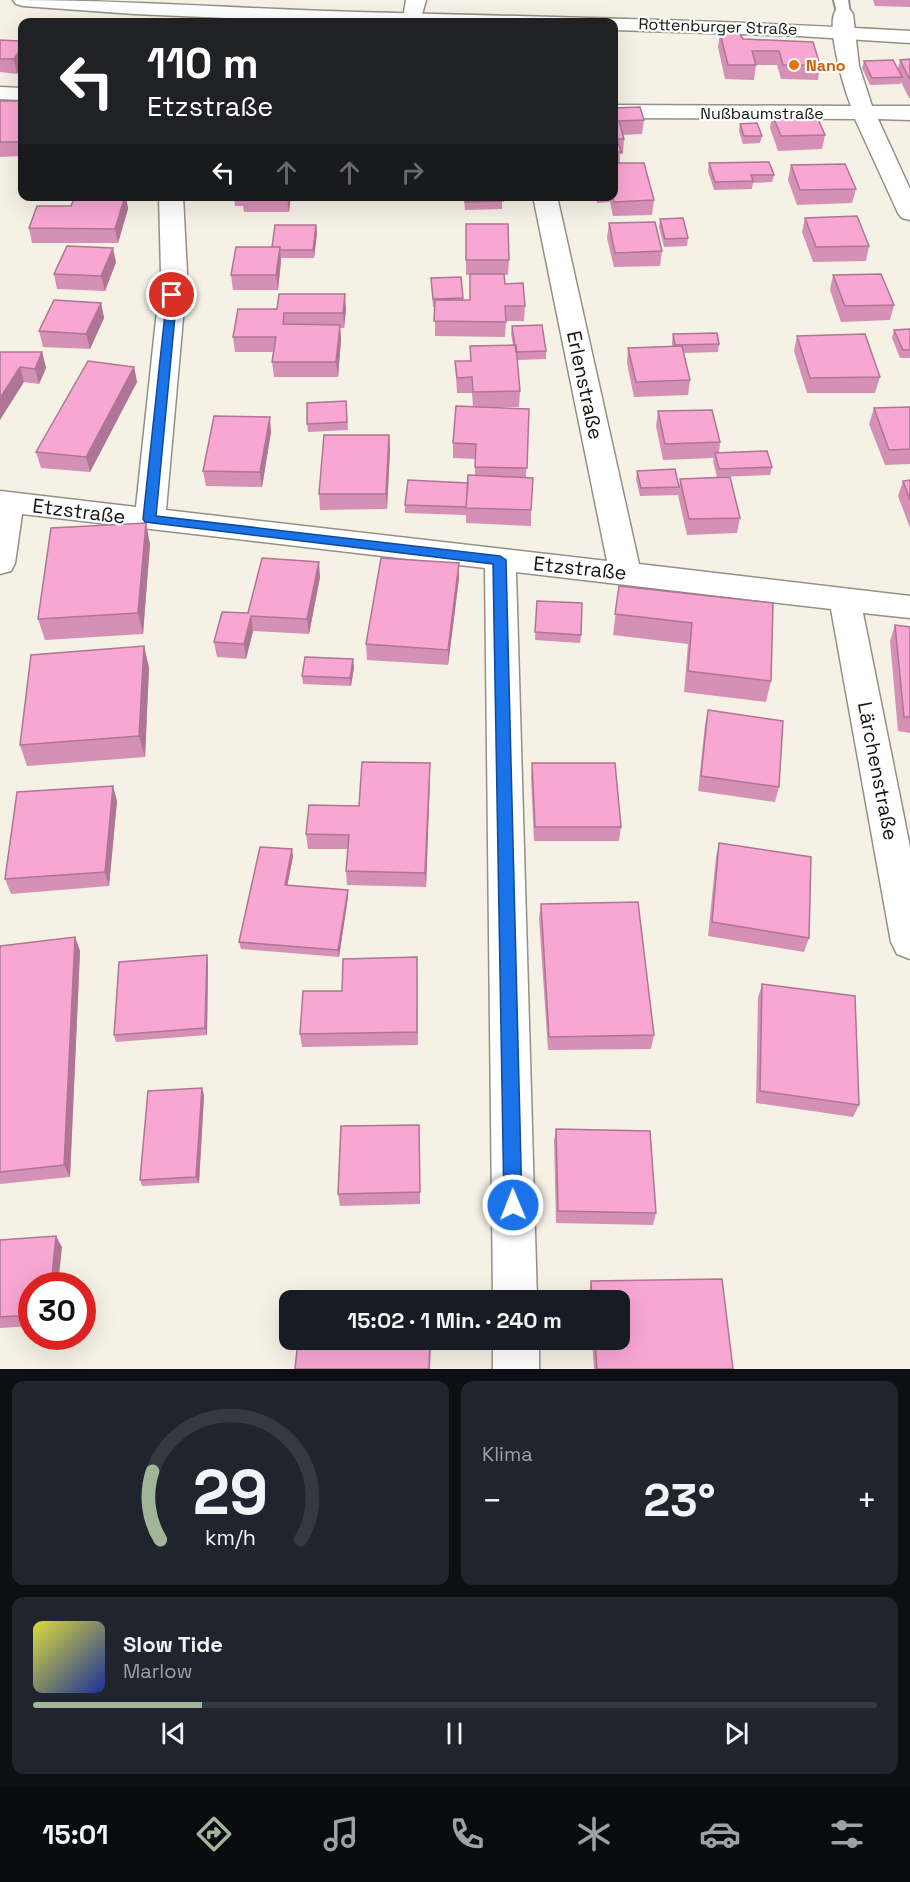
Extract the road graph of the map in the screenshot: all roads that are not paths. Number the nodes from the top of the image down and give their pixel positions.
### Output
1 (23, 0) edge
2 (415, 9) edge
3 (842, 15) edge
4 (589, 18) edge
5 (618, 19) edge
6 (910, 37) edge
7 (0, 93) edge
8 (18, 94) edge
9 (618, 112) edge
10 (862, 113) junction
11 (910, 113) edge
12 (171, 201) edge
13 (546, 201) edge
14 (910, 213) edge
15 (4, 502) edge
16 (150, 519) junction
17 (500, 560) junction
18 (0, 562) edge
19 (625, 573) junction
20 (845, 600) junction
21 (910, 607) edge
22 (910, 942) edge
23 (515, 1290) edge
24 (516, 1350) edge
25 (516, 1369) edge

1 - 2 street, Rottenburger Straße
2 - 4 street, Rottenburger Straße
3 - 5 street, Rottenburger Straße
3 - 6 street, Rottenburger Straße
3 - 10 street
7 - 8 street
9 - 10 street, Nußbaumstraße
10 - 11 street, Nußbaumstraße
10 - 14 street
12 - 16 street
13 - 19 street, Erlenstraße
15 - 16 street, Etzstraße
15 - 18 street
16 - 17 street, Etzstraße
17 - 19 street, Etzstraße
17 - 23 street
19 - 20 street, Etzstraße
20 - 21 street, Etzstraße
20 - 22 street, Lärchenstraße
24 - 25 street

